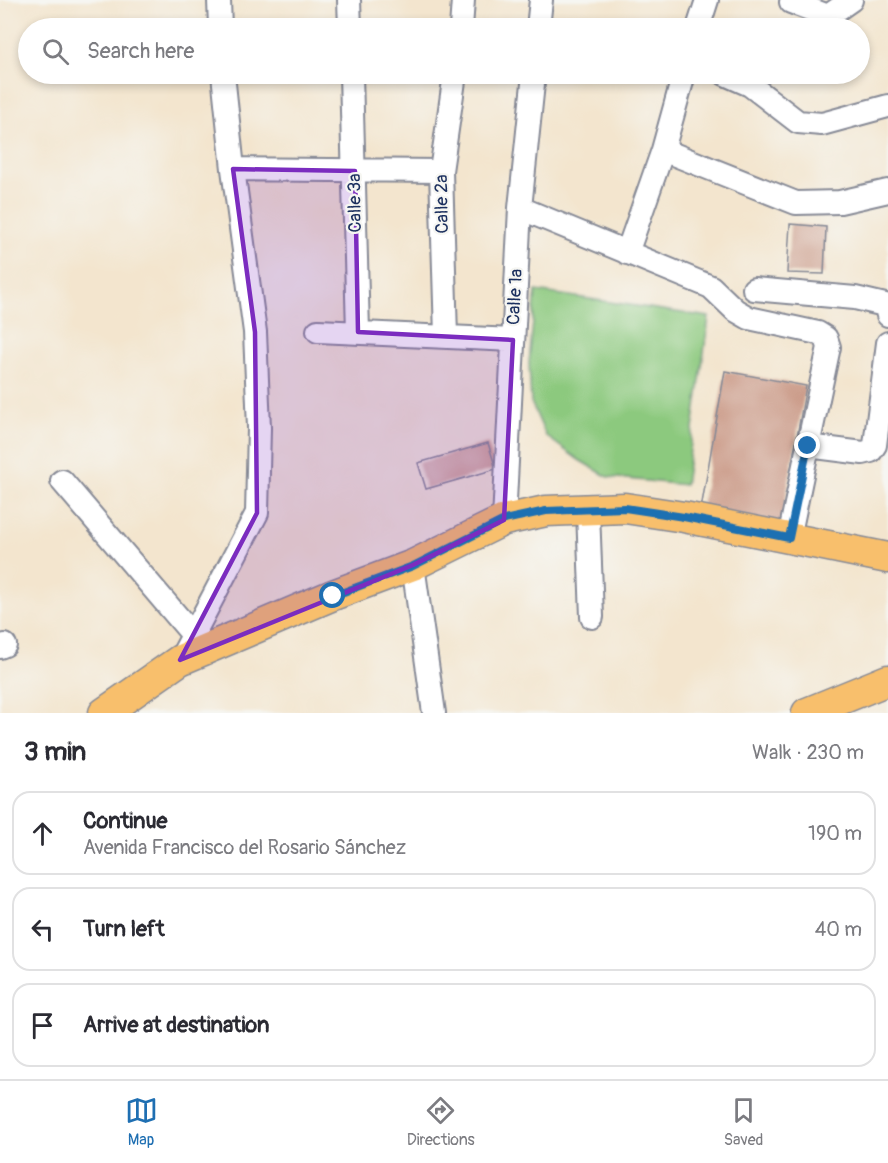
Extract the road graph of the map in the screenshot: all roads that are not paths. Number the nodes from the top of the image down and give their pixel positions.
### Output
1 (219, 0) edge
2 (349, 0) edge
3 (463, 0) edge
4 (541, 0) edge
5 (707, 0) edge
6 (792, 0) edge
7 (850, 0) edge
8 (220, 18) edge
9 (350, 18) edge
10 (462, 18) edge
11 (539, 18) edge
12 (701, 18) edge
13 (224, 84) edge
14 (351, 84) edge
15 (453, 84) edge
16 (533, 84) edge
17 (681, 84) edge
18 (748, 84) edge
19 (888, 106) edge
20 (663, 150) junction
21 (232, 169) junction
22 (355, 171) junction
23 (441, 171) junction
24 (888, 190) edge
25 (520, 208) junction
26 (627, 253) junction
27 (754, 289) dead end
28 (887, 308) edge
29 (318, 331) dead end
30 (358, 332) junction
31 (446, 336) junction
32 (513, 340) junction
33 (888, 344) edge
34 (808, 446) junction
35 (62, 481) dead end
36 (588, 511) junction
37 (504, 520) junction
38 (789, 538) junction
39 (888, 558) edge
40 (413, 566) junction
41 (592, 617) dead end
42 (187, 648) junction
43 (888, 680) edge
44 (104, 713) edge
45 (434, 713) edge
46 (807, 713) edge

1 - 8 street
2 - 9 street
3 - 10 street
4 - 11 street
5 - 12 street
6 - 7 street
13 - 21 street
14 - 22 street, Calle 3ª
15 - 23 street, Calle 2ª
16 - 25 street, Calle 1ª
17 - 20 street
18 - 19 street
20 - 24 street
20 - 26 street
21 - 22 street
21 - 42 street
22 - 23 street
22 - 30 street, Calle 3ª
23 - 31 street, Calle 2ª
25 - 26 street
25 - 32 street, Calle 1ª
26 - 34 street
27 - 28 street
29 - 30 street
30 - 31 street
31 - 32 street
32 - 37 street, Calle 1ª
33 - 34 street
34 - 38 street
35 - 42 street
36 - 37 main road
36 - 38 main road
36 - 41 street
37 - 40 main road
38 - 39 main road
40 - 42 main road
40 - 45 street
42 - 44 main road
43 - 46 main road

